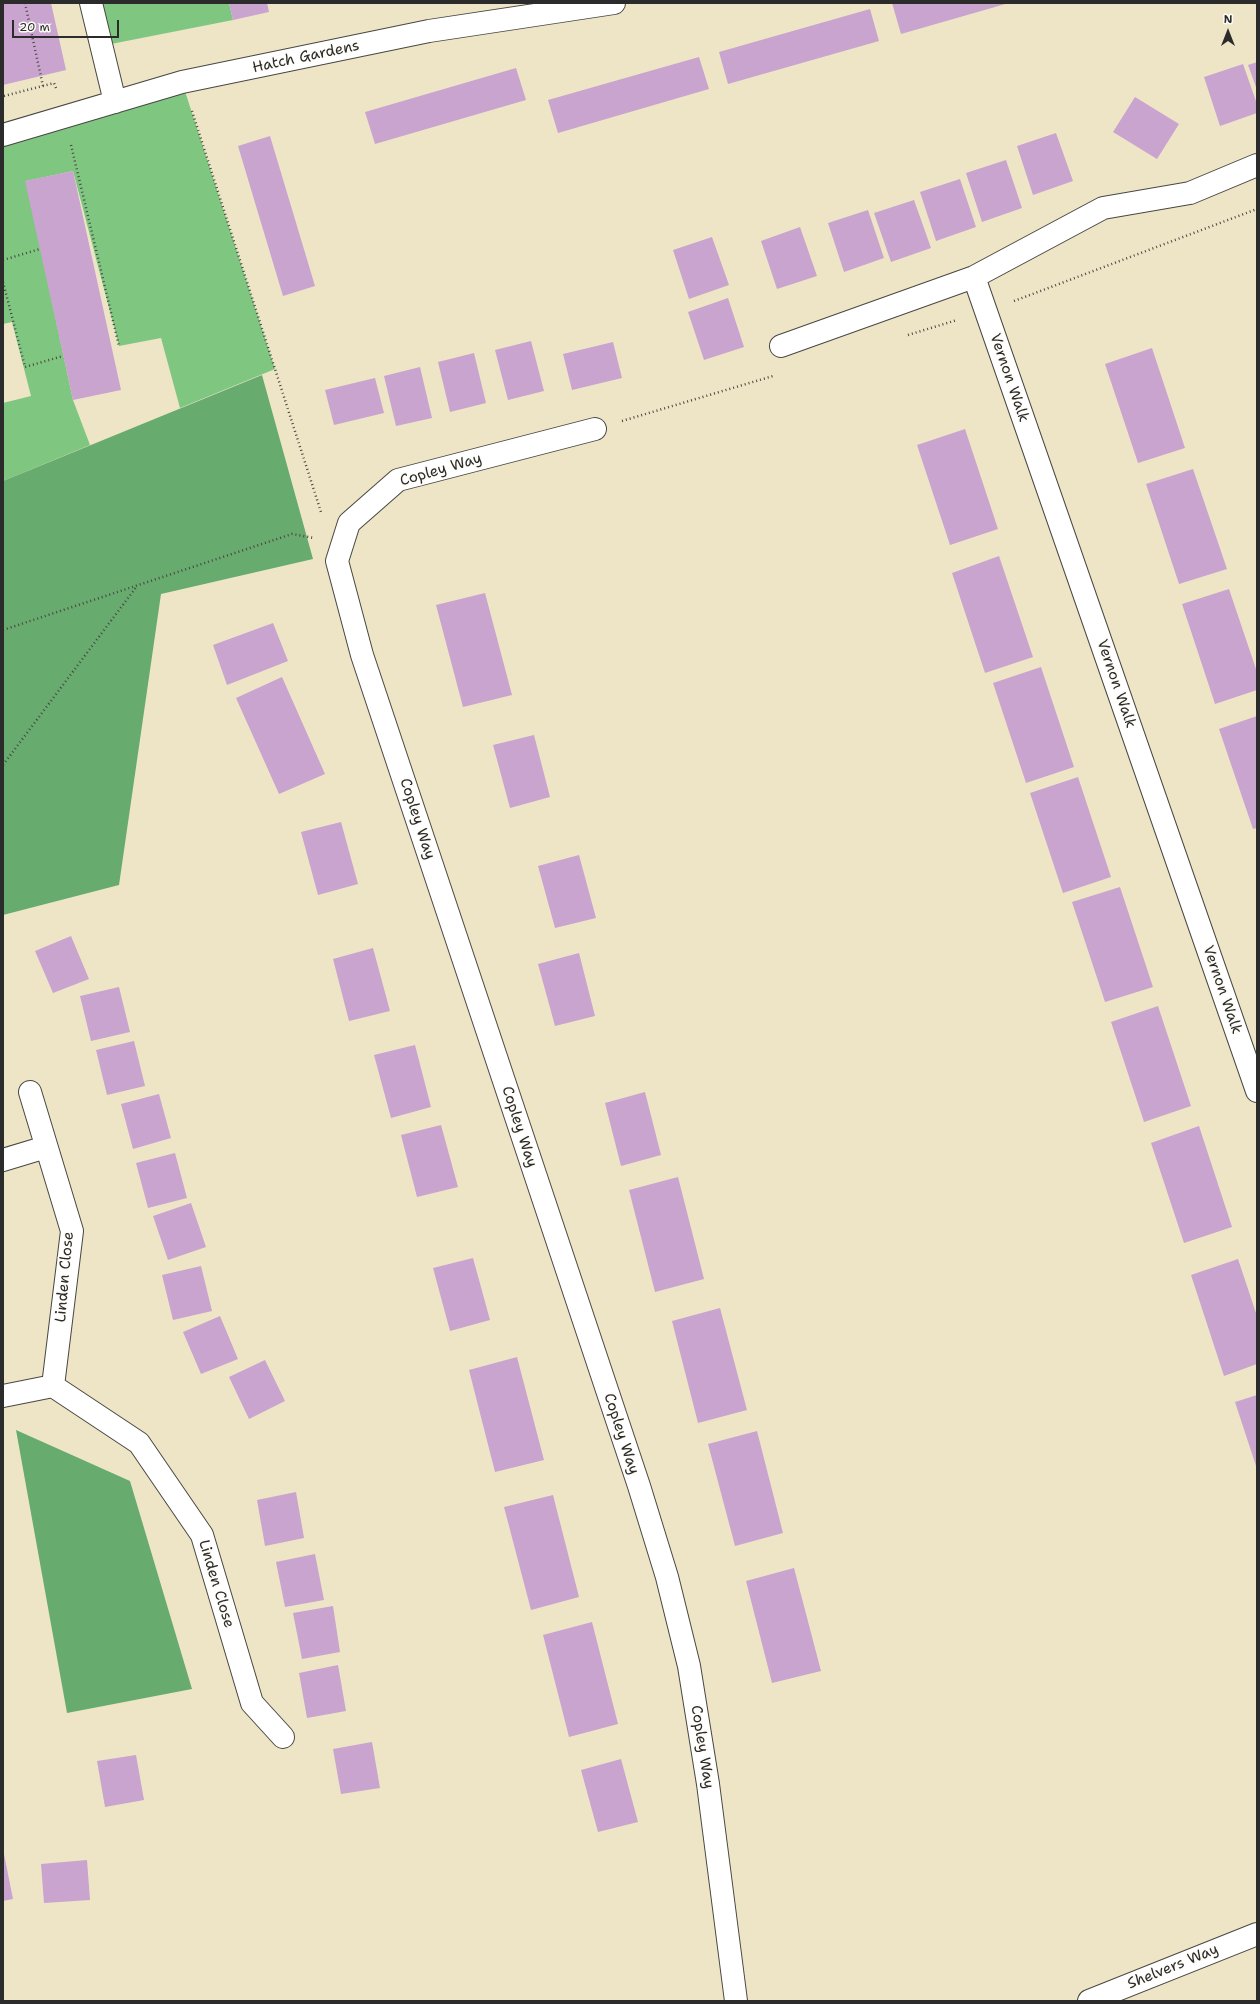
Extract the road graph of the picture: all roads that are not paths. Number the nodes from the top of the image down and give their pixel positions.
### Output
1 (91, 3) edge
2 (614, 3) edge
3 (115, 102) junction
4 (3, 135) edge
5 (1257, 165) edge
6 (974, 277) junction
7 (781, 346) dead end
8 (595, 429) dead end
9 (30, 1092) dead end
10 (1257, 1092) edge
11 (46, 1147) junction
12 (3, 1160) edge
13 (53, 1386) junction
14 (3, 1396) edge
15 (283, 1737) dead end
16 (1257, 1934) edge
17 (736, 2001) edge
18 (1089, 2001) edge

1 - 3 street
2 - 3 street, Hatch Gardens
3 - 4 street, Hatch Gardens
5 - 6 street
6 - 7 street
6 - 10 street, Vernon Walk
8 - 17 street, Copley Way
9 - 11 street, Linden Close
11 - 12 street
11 - 13 street, Linden Close
13 - 14 street
13 - 15 street, Linden Close
16 - 18 street, Shelvers Way

